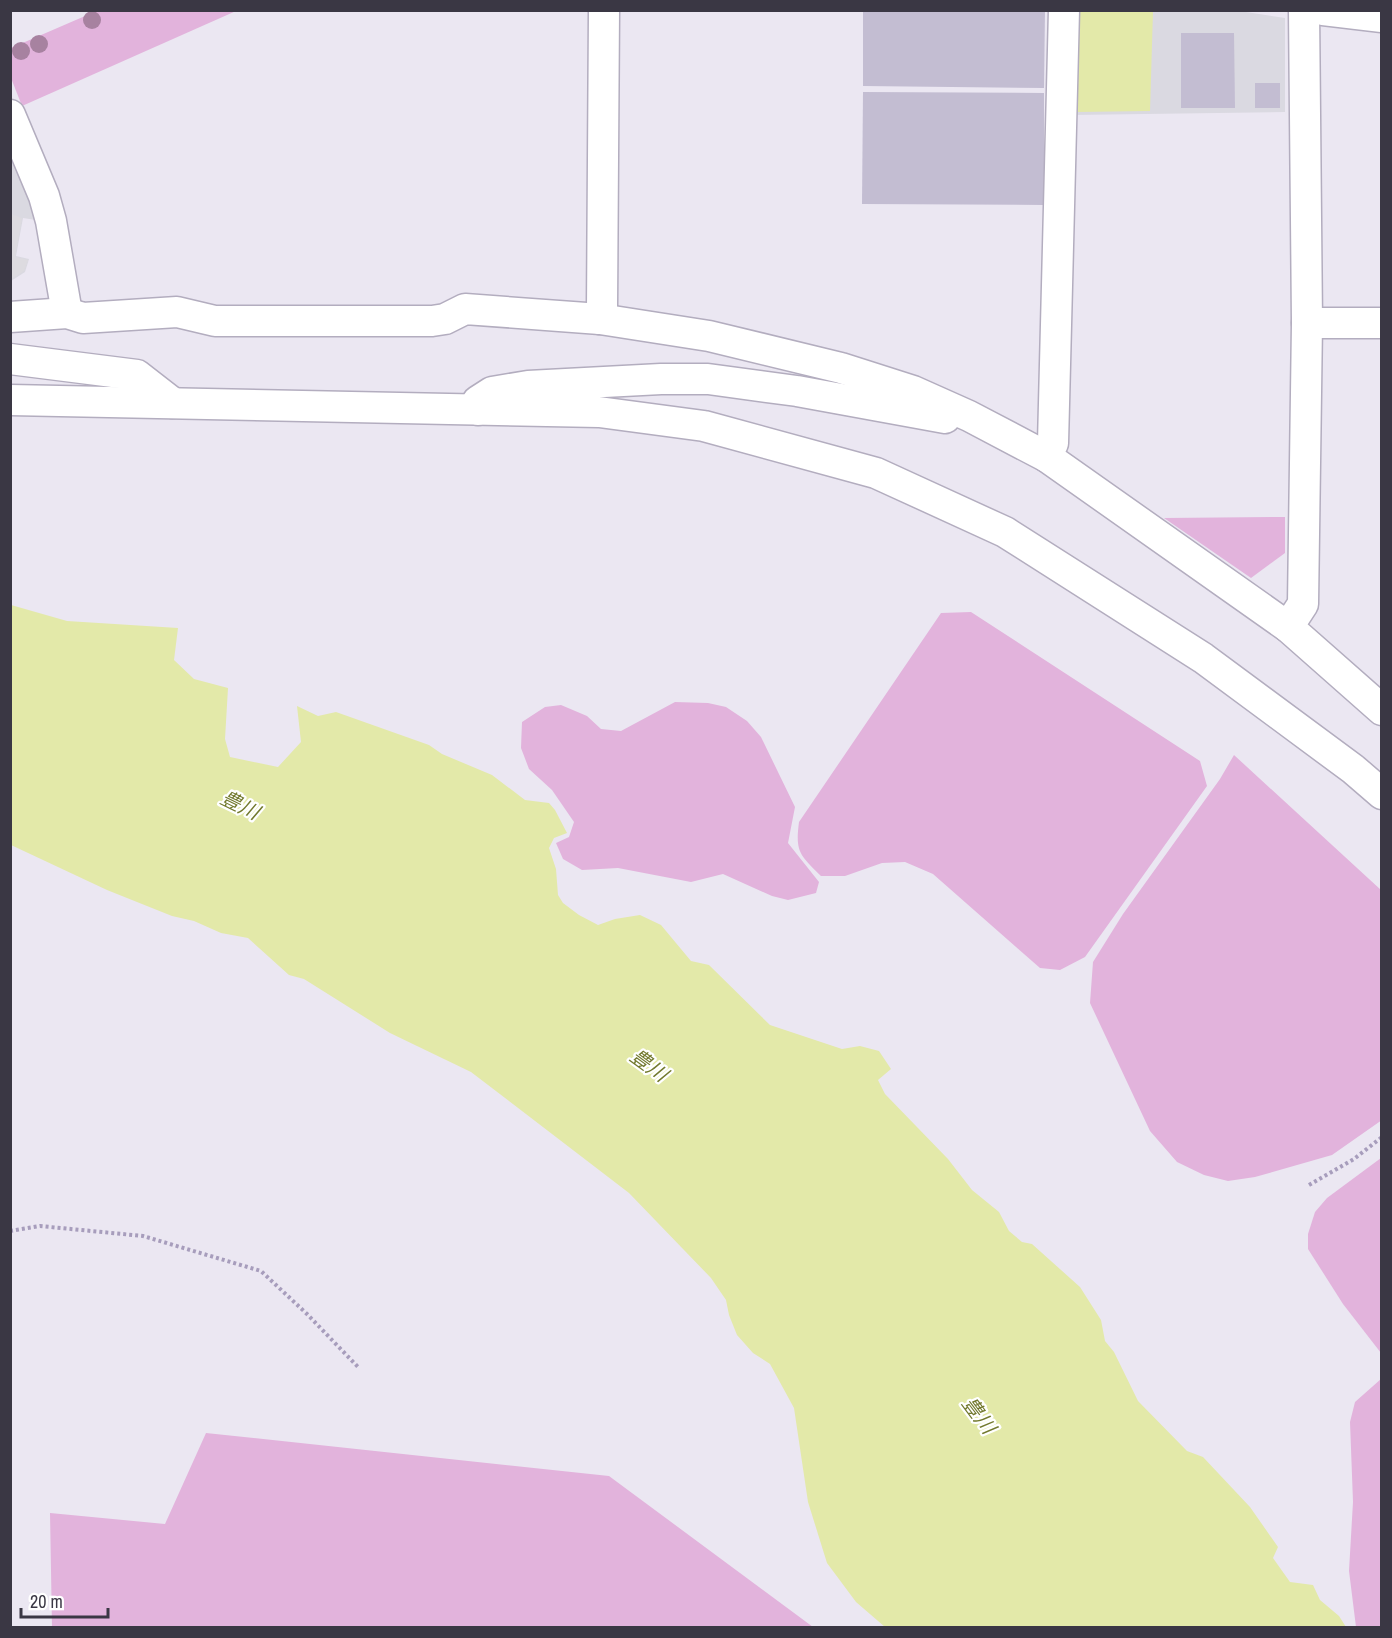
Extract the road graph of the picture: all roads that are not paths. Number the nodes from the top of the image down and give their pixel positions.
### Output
1 (604, 10) edge
2 (1064, 10) edge
3 (1304, 10) edge
4 (1323, 10) edge
5 (1382, 17) edge
6 (10, 115) edge
7 (67, 313) junction
8 (10, 317) edge
9 (600, 319) junction
10 (1307, 323) junction
11 (1382, 323) edge
12 (10, 359) edge
13 (10, 400) edge
14 (173, 403) junction
15 (477, 410) junction
16 (969, 416) junction
17 (1047, 457) junction
18 (1288, 627) junction
19 (1382, 710) edge
20 (1382, 794) edge

1 - 9 street
2 - 17 street
3 - 10 street
4 - 5 street
6 - 7 street
7 - 8 street
7 - 9 street
9 - 16 street
10 - 11 street
10 - 18 street
12 - 14 street
13 - 14 street
14 - 15 street
15 - 16 street
15 - 20 street
16 - 17 street
17 - 18 street
18 - 19 street

